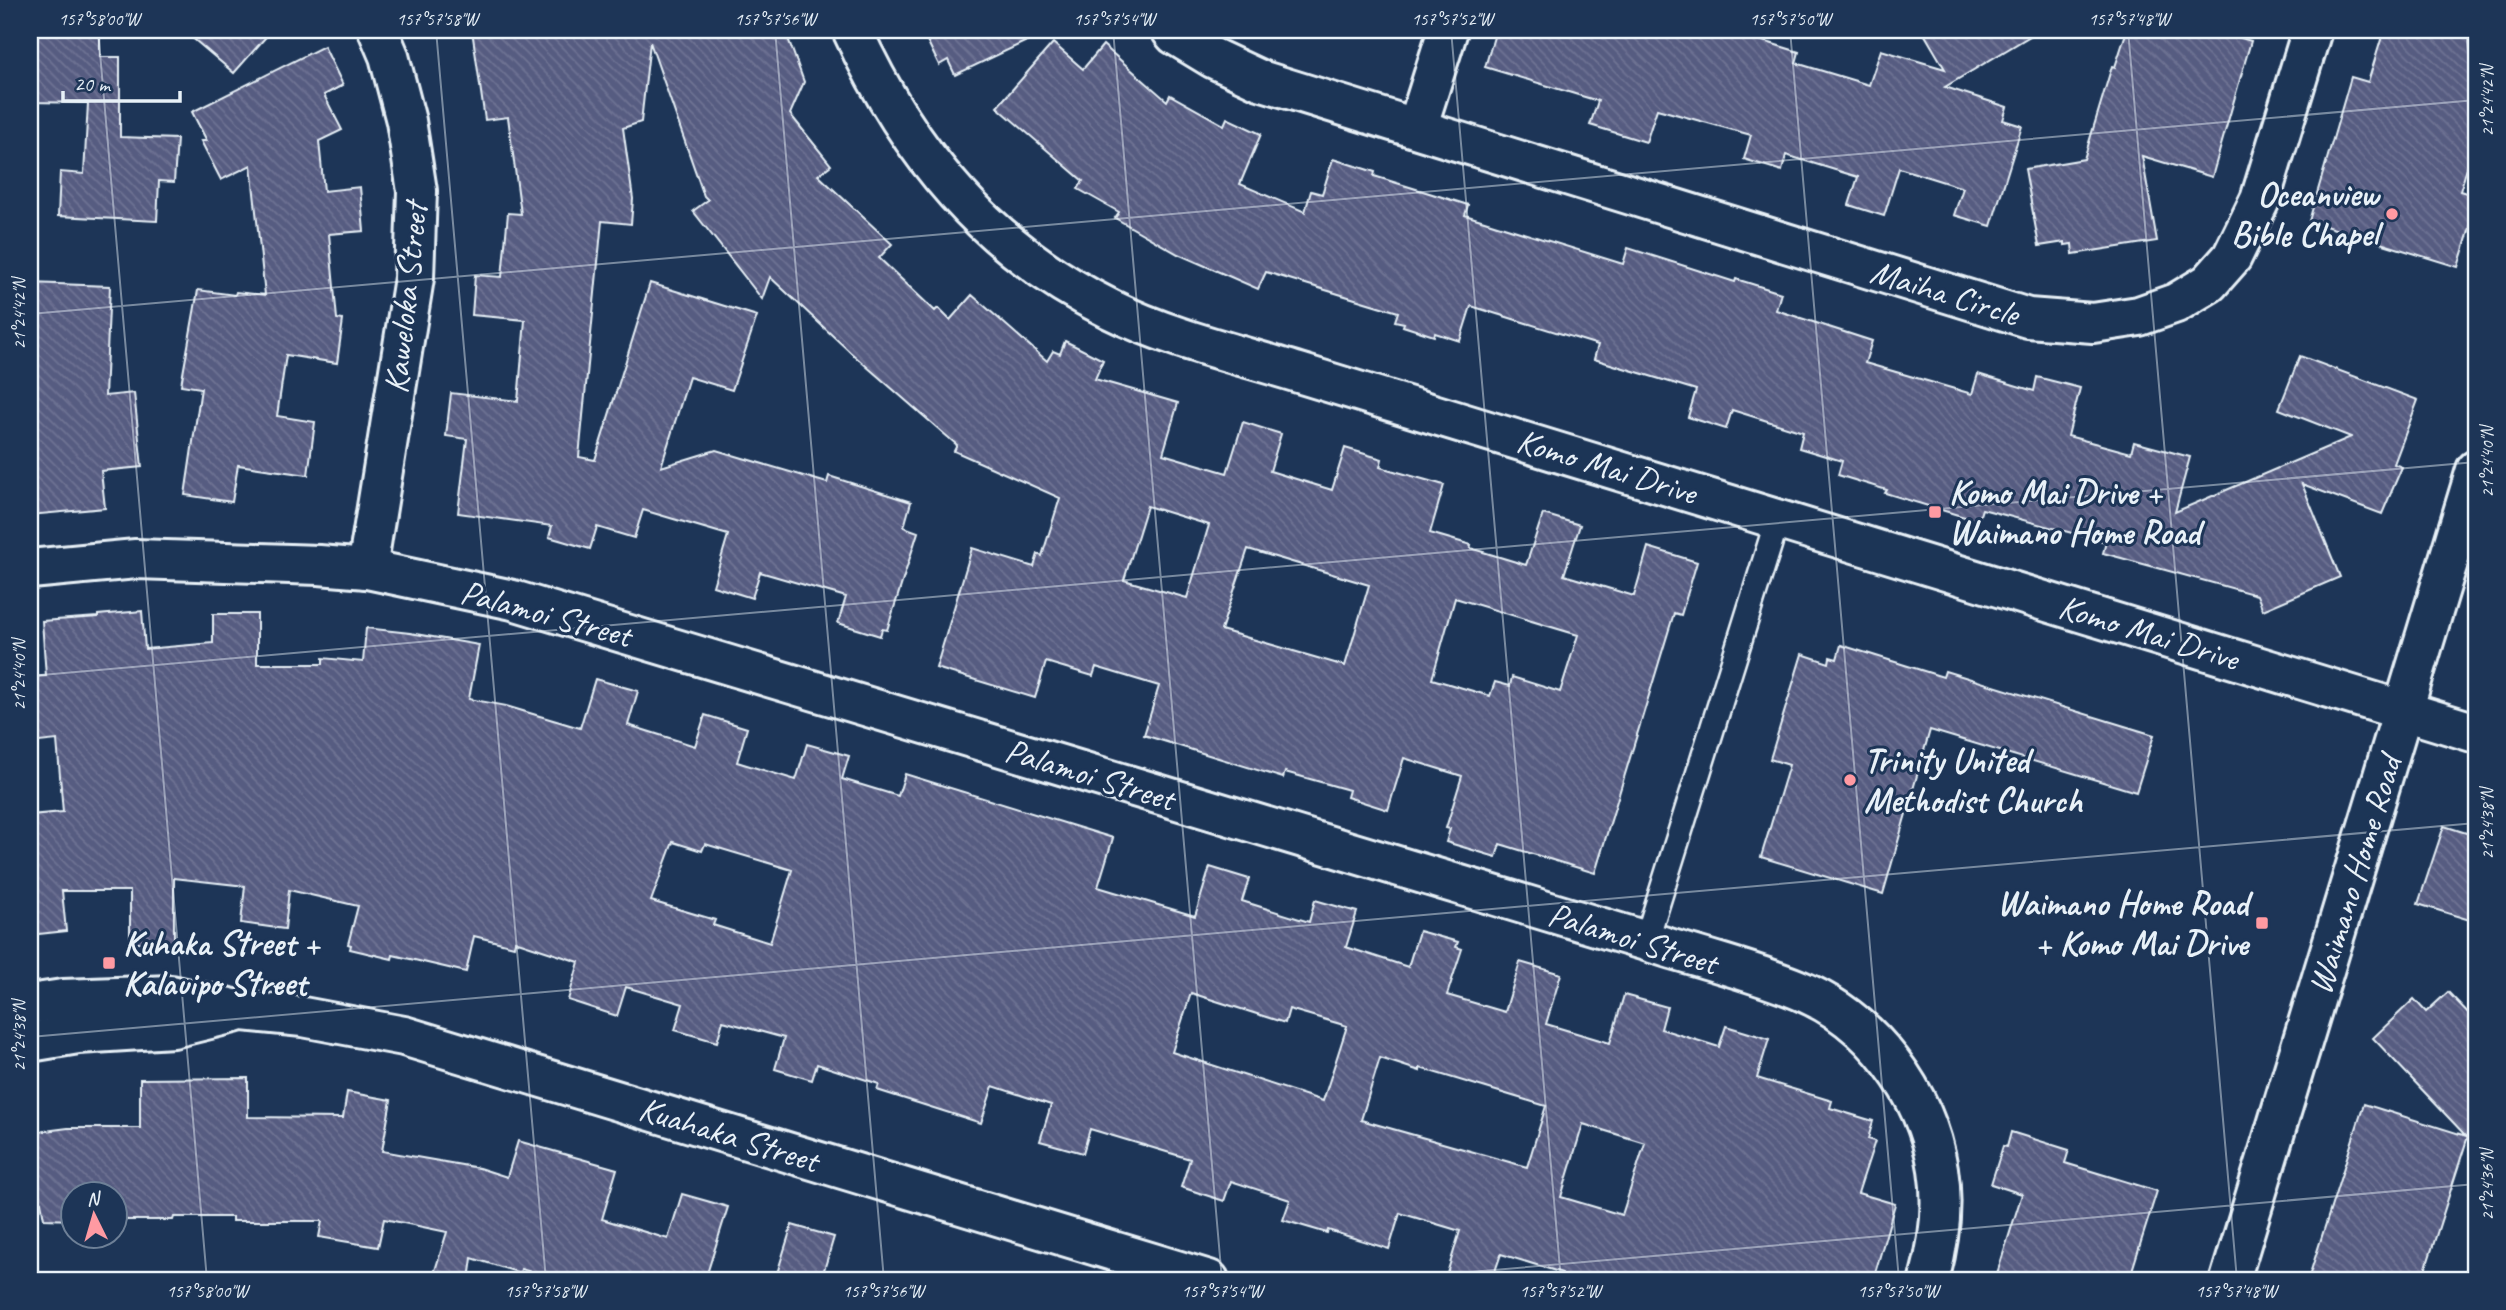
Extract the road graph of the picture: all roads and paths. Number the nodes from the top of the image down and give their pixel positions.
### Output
1 (378, 30) edge
2 (852, 30) edge
3 (1171, 30) edge
4 (1448, 30) edge
5 (2312, 30) edge
6 (1417, 128) junction
7 (2476, 470) edge
8 (1778, 518) junction
9 (30, 569) edge
10 (367, 569) junction
11 (2403, 710) junction
12 (2476, 733) edge
13 (1646, 942) junction
14 (30, 1004) edge
15 (243, 1011) junction
16 (30, 1042) edge
17 (1209, 1280) edge
18 (1929, 1280) edge
19 (2230, 1280) edge

1 - 10 street, Kaweloka Street
2 - 8 street, Komo Mai Drive
3 - 6 street, Maiha Circle
4 - 6 street
5 - 6 street, Maiha Circle
7 - 11 street, Waimano Home Road
8 - 11 street, Komo Mai Drive
8 - 13 lane
9 - 10 street, Palamoi Street
10 - 13 street, Palamoi Street
11 - 12 street, Komo Mai Drive
11 - 19 street, Waimano Home Road
13 - 18 street, Palamoi Street
14 - 15 street, Kuahaka Street
15 - 16 street, Kuahaka Street
15 - 17 street, Kuahaka Street

